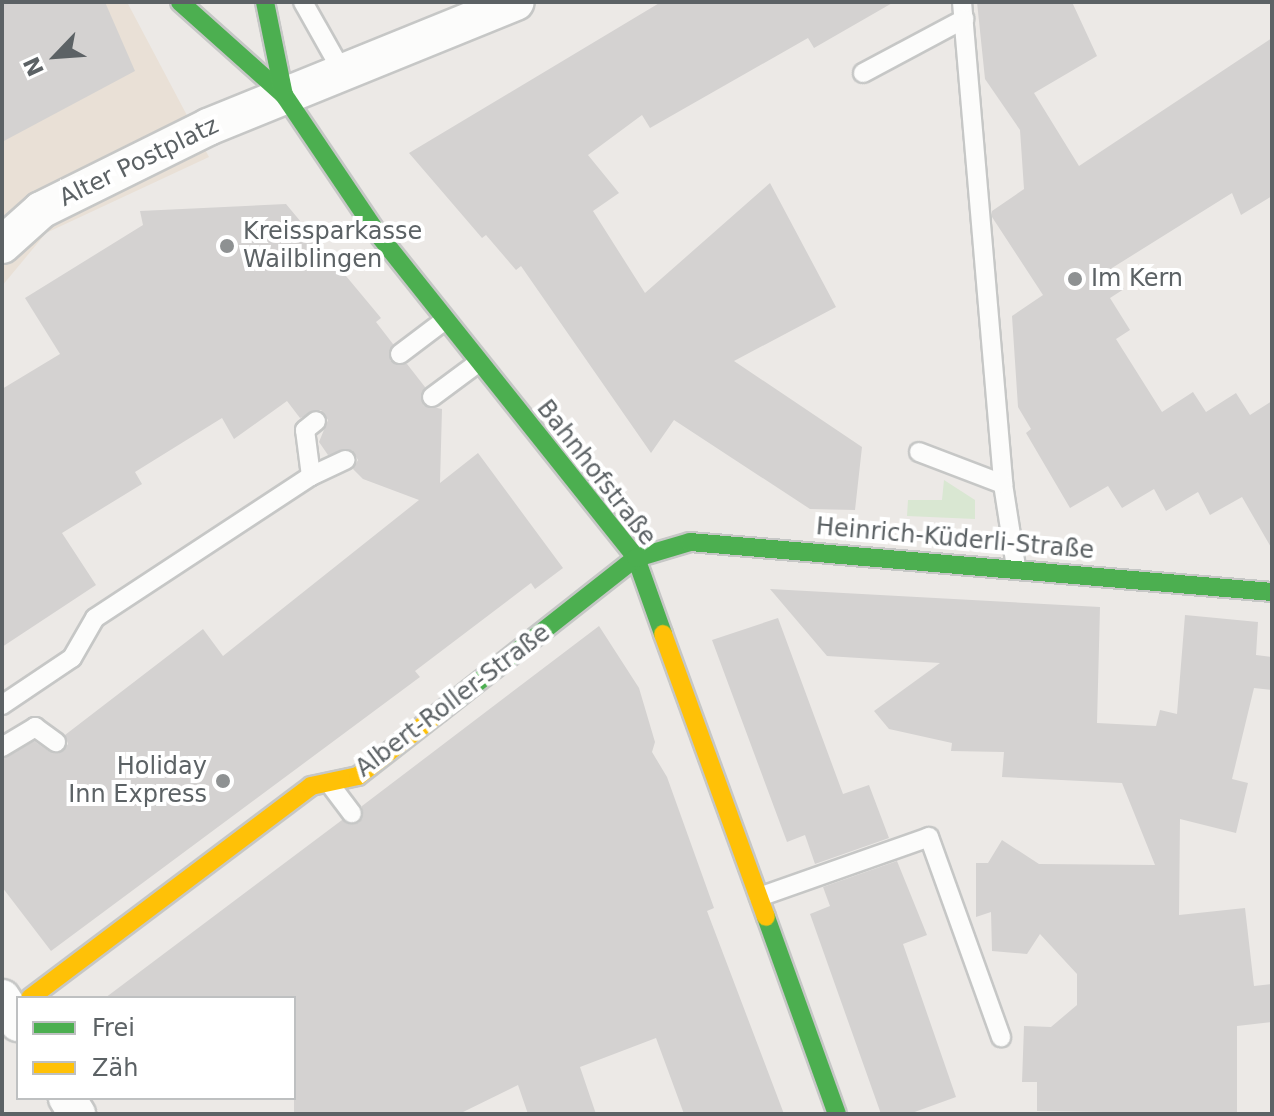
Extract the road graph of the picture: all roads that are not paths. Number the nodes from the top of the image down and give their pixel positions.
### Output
1 (180, 2) edge
2 (265, 2) edge
3 (303, 2) edge
4 (516, 2) edge
5 (963, 11) edge
6 (343, 73) junction
7 (863, 73) dead end
8 (284, 95) junction
9 (2, 245) edge
10 (445, 320) junction
11 (400, 354) dead end
12 (478, 363) junction
13 (432, 397) dead end
14 (316, 421) dead end
15 (919, 452) dead end
16 (346, 460) dead end
17 (311, 476) junction
18 (1003, 484) junction
19 (636, 558) junction
20 (1016, 567) junction
21 (1272, 592) edge
22 (2, 705) edge
23 (56, 742) dead end
24 (2, 747) edge
25 (329, 783) junction
26 (352, 813) dead end
27 (759, 897) junction
28 (32, 996) edge
29 (1001, 1037) dead end
30 (837, 1114) edge

1 - 8 street
2 - 8 street
3 - 6 lane
4 - 6 street, Alter Postplatz
5 - 7 lane
5 - 18 lane
6 - 8 street, Alter Postplatz
8 - 9 street, Alter Postplatz
8 - 10 street, Bahnhofstraße
10 - 11 lane
10 - 12 street, Bahnhofstraße
12 - 13 lane
12 - 19 street, Bahnhofstraße
14 - 17 lane
15 - 18 lane
16 - 17 lane
17 - 22 lane
18 - 20 lane
19 - 20 street, Heinrich-Küderli-Straße
19 - 25 street, Albert-Roller-Straße
19 - 27 street, Bahnhofstraße
20 - 21 street, Heinrich-Küderli-Straße
23 - 24 lane
25 - 26 lane
25 - 28 street, Albert-Roller-Straße
27 - 29 lane
27 - 30 street, Bahnhofstraße

